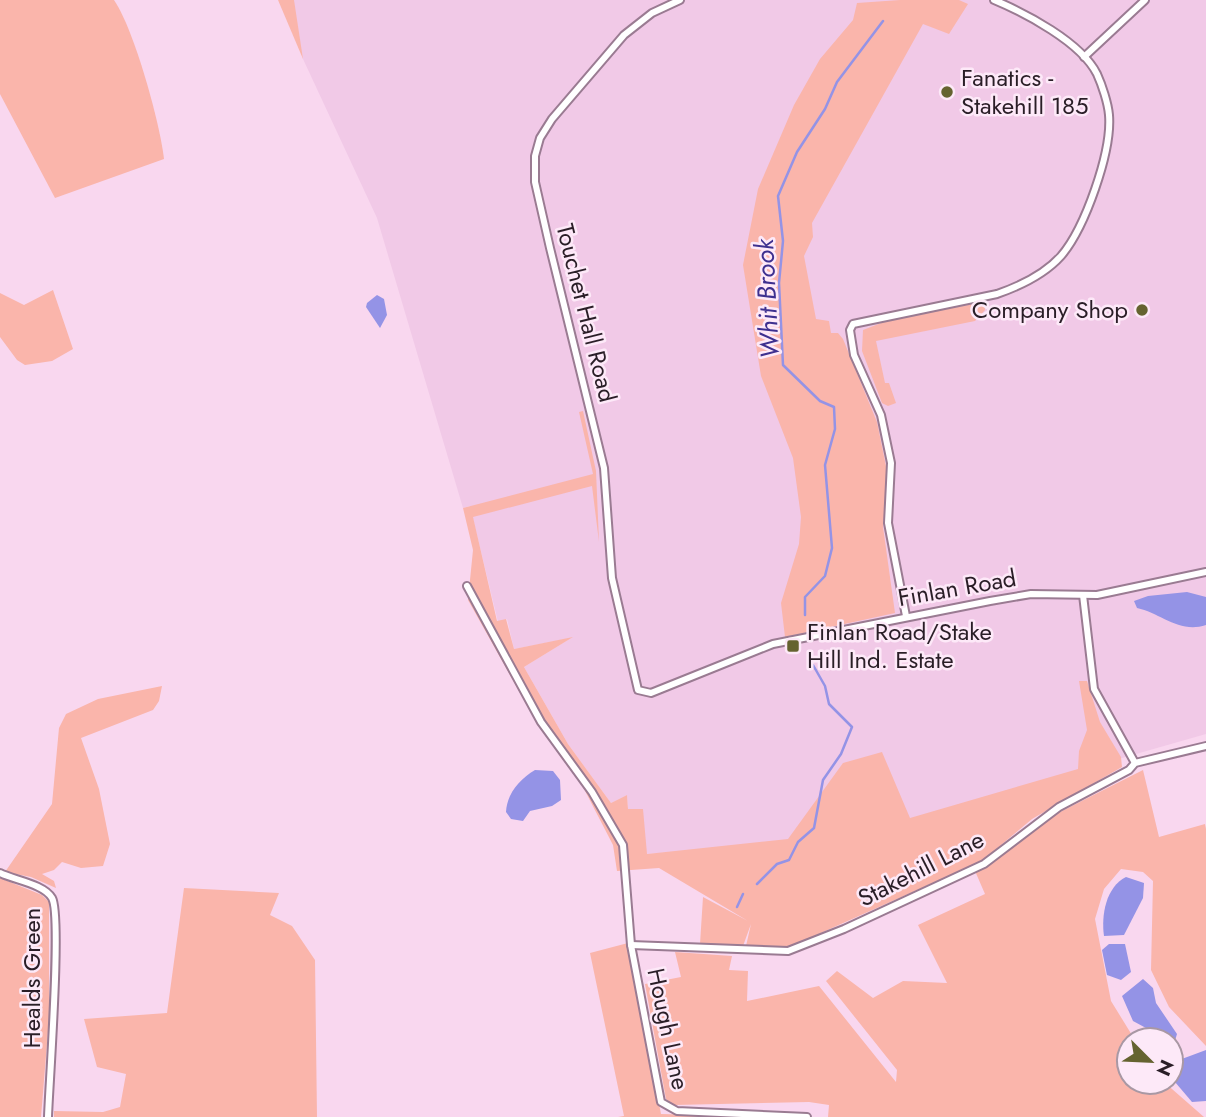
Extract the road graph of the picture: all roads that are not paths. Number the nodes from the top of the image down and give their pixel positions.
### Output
1 (680, 0) edge
2 (994, 0) edge
3 (1145, 0) edge
4 (1084, 57) junction
5 (1206, 572) edge
6 (467, 586) dead end
7 (1083, 595) junction
8 (906, 616) junction
9 (641, 692) joint
10 (1206, 746) edge
11 (1135, 763) junction
12 (0, 873) edge
13 (631, 944) junction
14 (48, 1117) edge
15 (807, 1117) edge

1 - 9 street, Touchet Hall Road
2 - 4 street
3 - 4 street
4 - 8 street
5 - 7 street, Finlan Road
6 - 13 street, Hough Lane
7 - 8 street, Finlan Road
7 - 11 street
8 - 9 street, Finlan Road
10 - 11 street, Stakehill Lane
11 - 13 street, Stakehill Lane
12 - 14 street, Healds Green
13 - 15 street, Hough Lane

